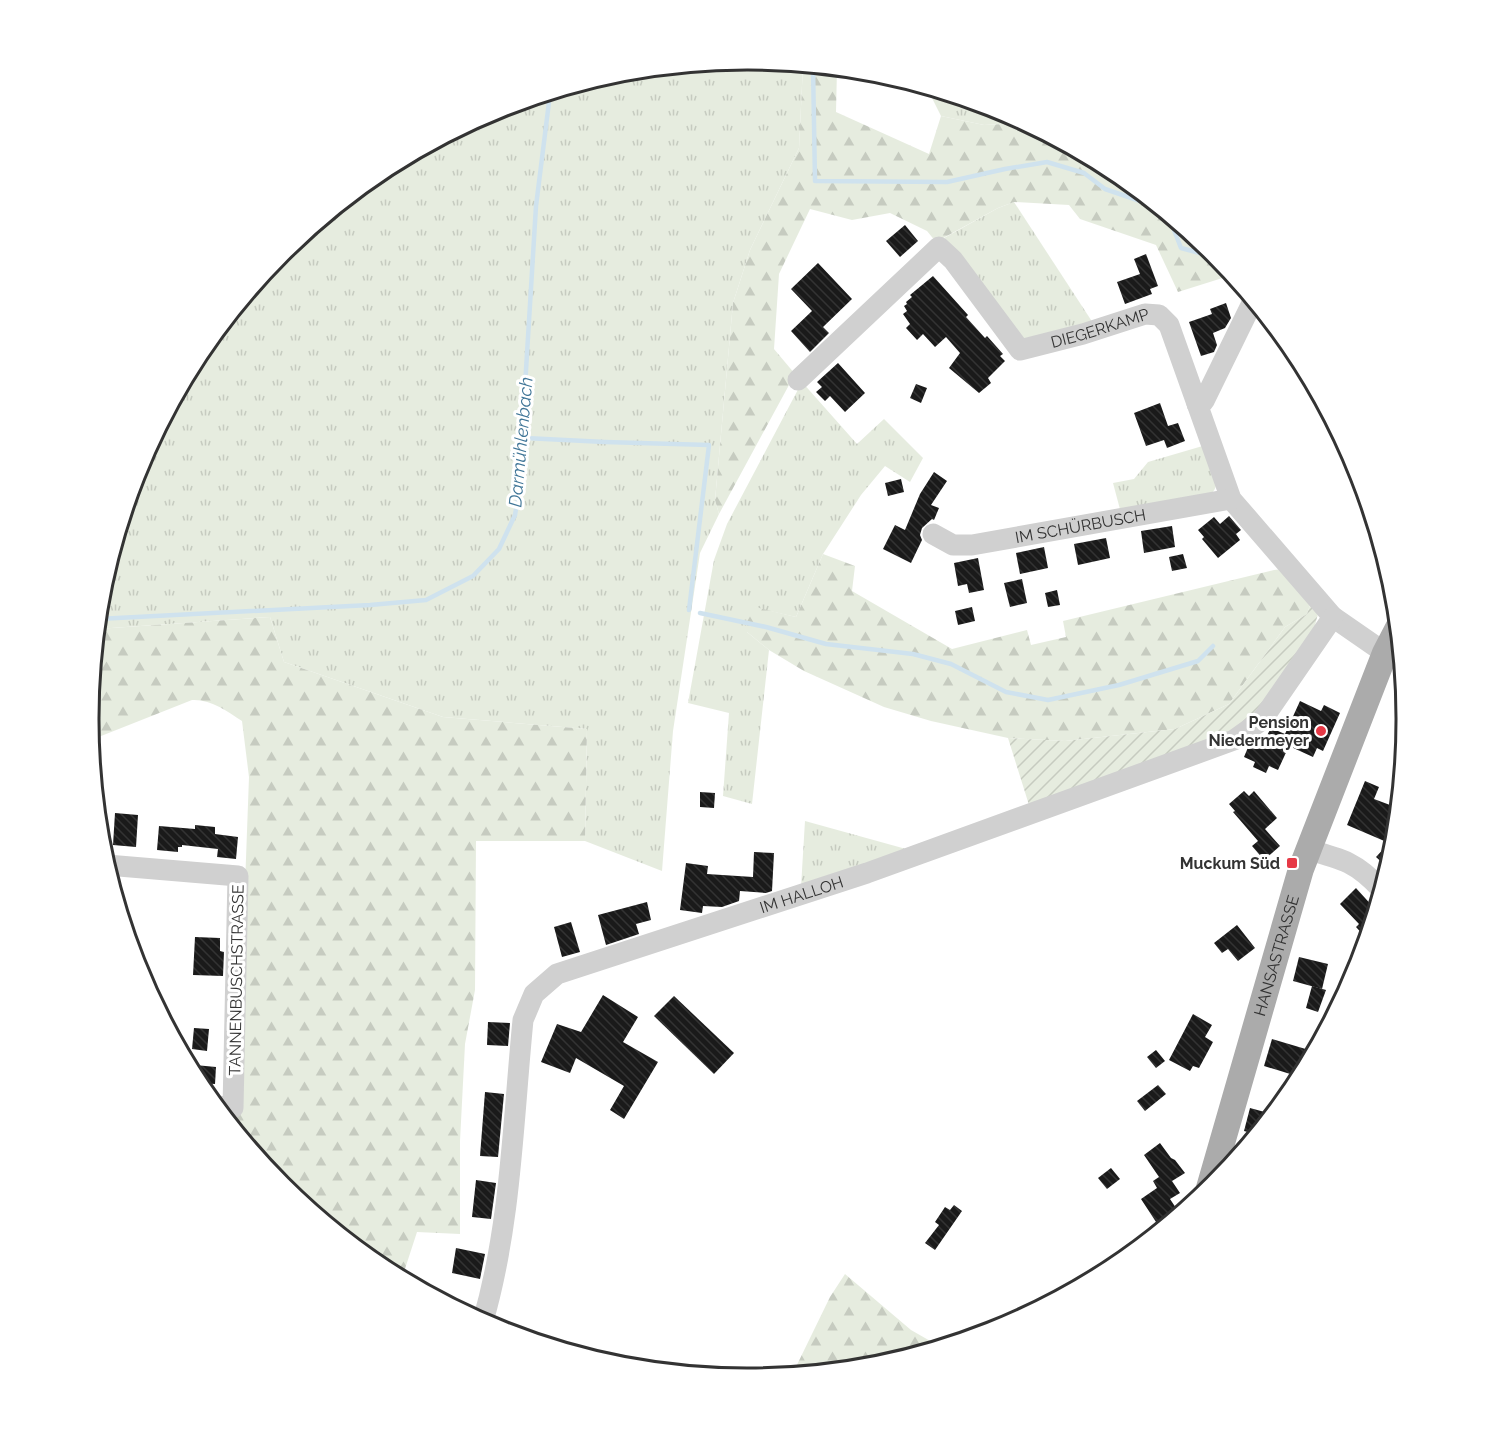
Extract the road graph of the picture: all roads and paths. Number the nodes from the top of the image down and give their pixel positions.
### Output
1 (1249, 308) edge
2 (798, 380) dead end
3 (1197, 404) junction
4 (1231, 499) junction
5 (933, 534) dead end
6 (1333, 617) junction
7 (1391, 642) edge
8 (1385, 653) junction
9 (1309, 850) junction
10 (116, 866) edge
11 (1375, 883) edge
12 (225, 1103) edge
13 (1215, 1169) edge
14 (486, 1312) edge

1 - 3 street
2 - 3 street, DIEGERKAMP
3 - 4 street, DIEGERKAMP
4 - 5 street, IM SCHÜRBUSCH
4 - 6 street, DIEGERKAMP
6 - 8 street, DIEGERKAMP
6 - 14 street, IM HALLOH
7 - 8 main road, HANSASTRASSE
8 - 9 main road, HANSASTRASSE
9 - 11 street
9 - 13 main road, HANSASTRASSE
10 - 12 street, TANNENBUSCHSTRASSE

